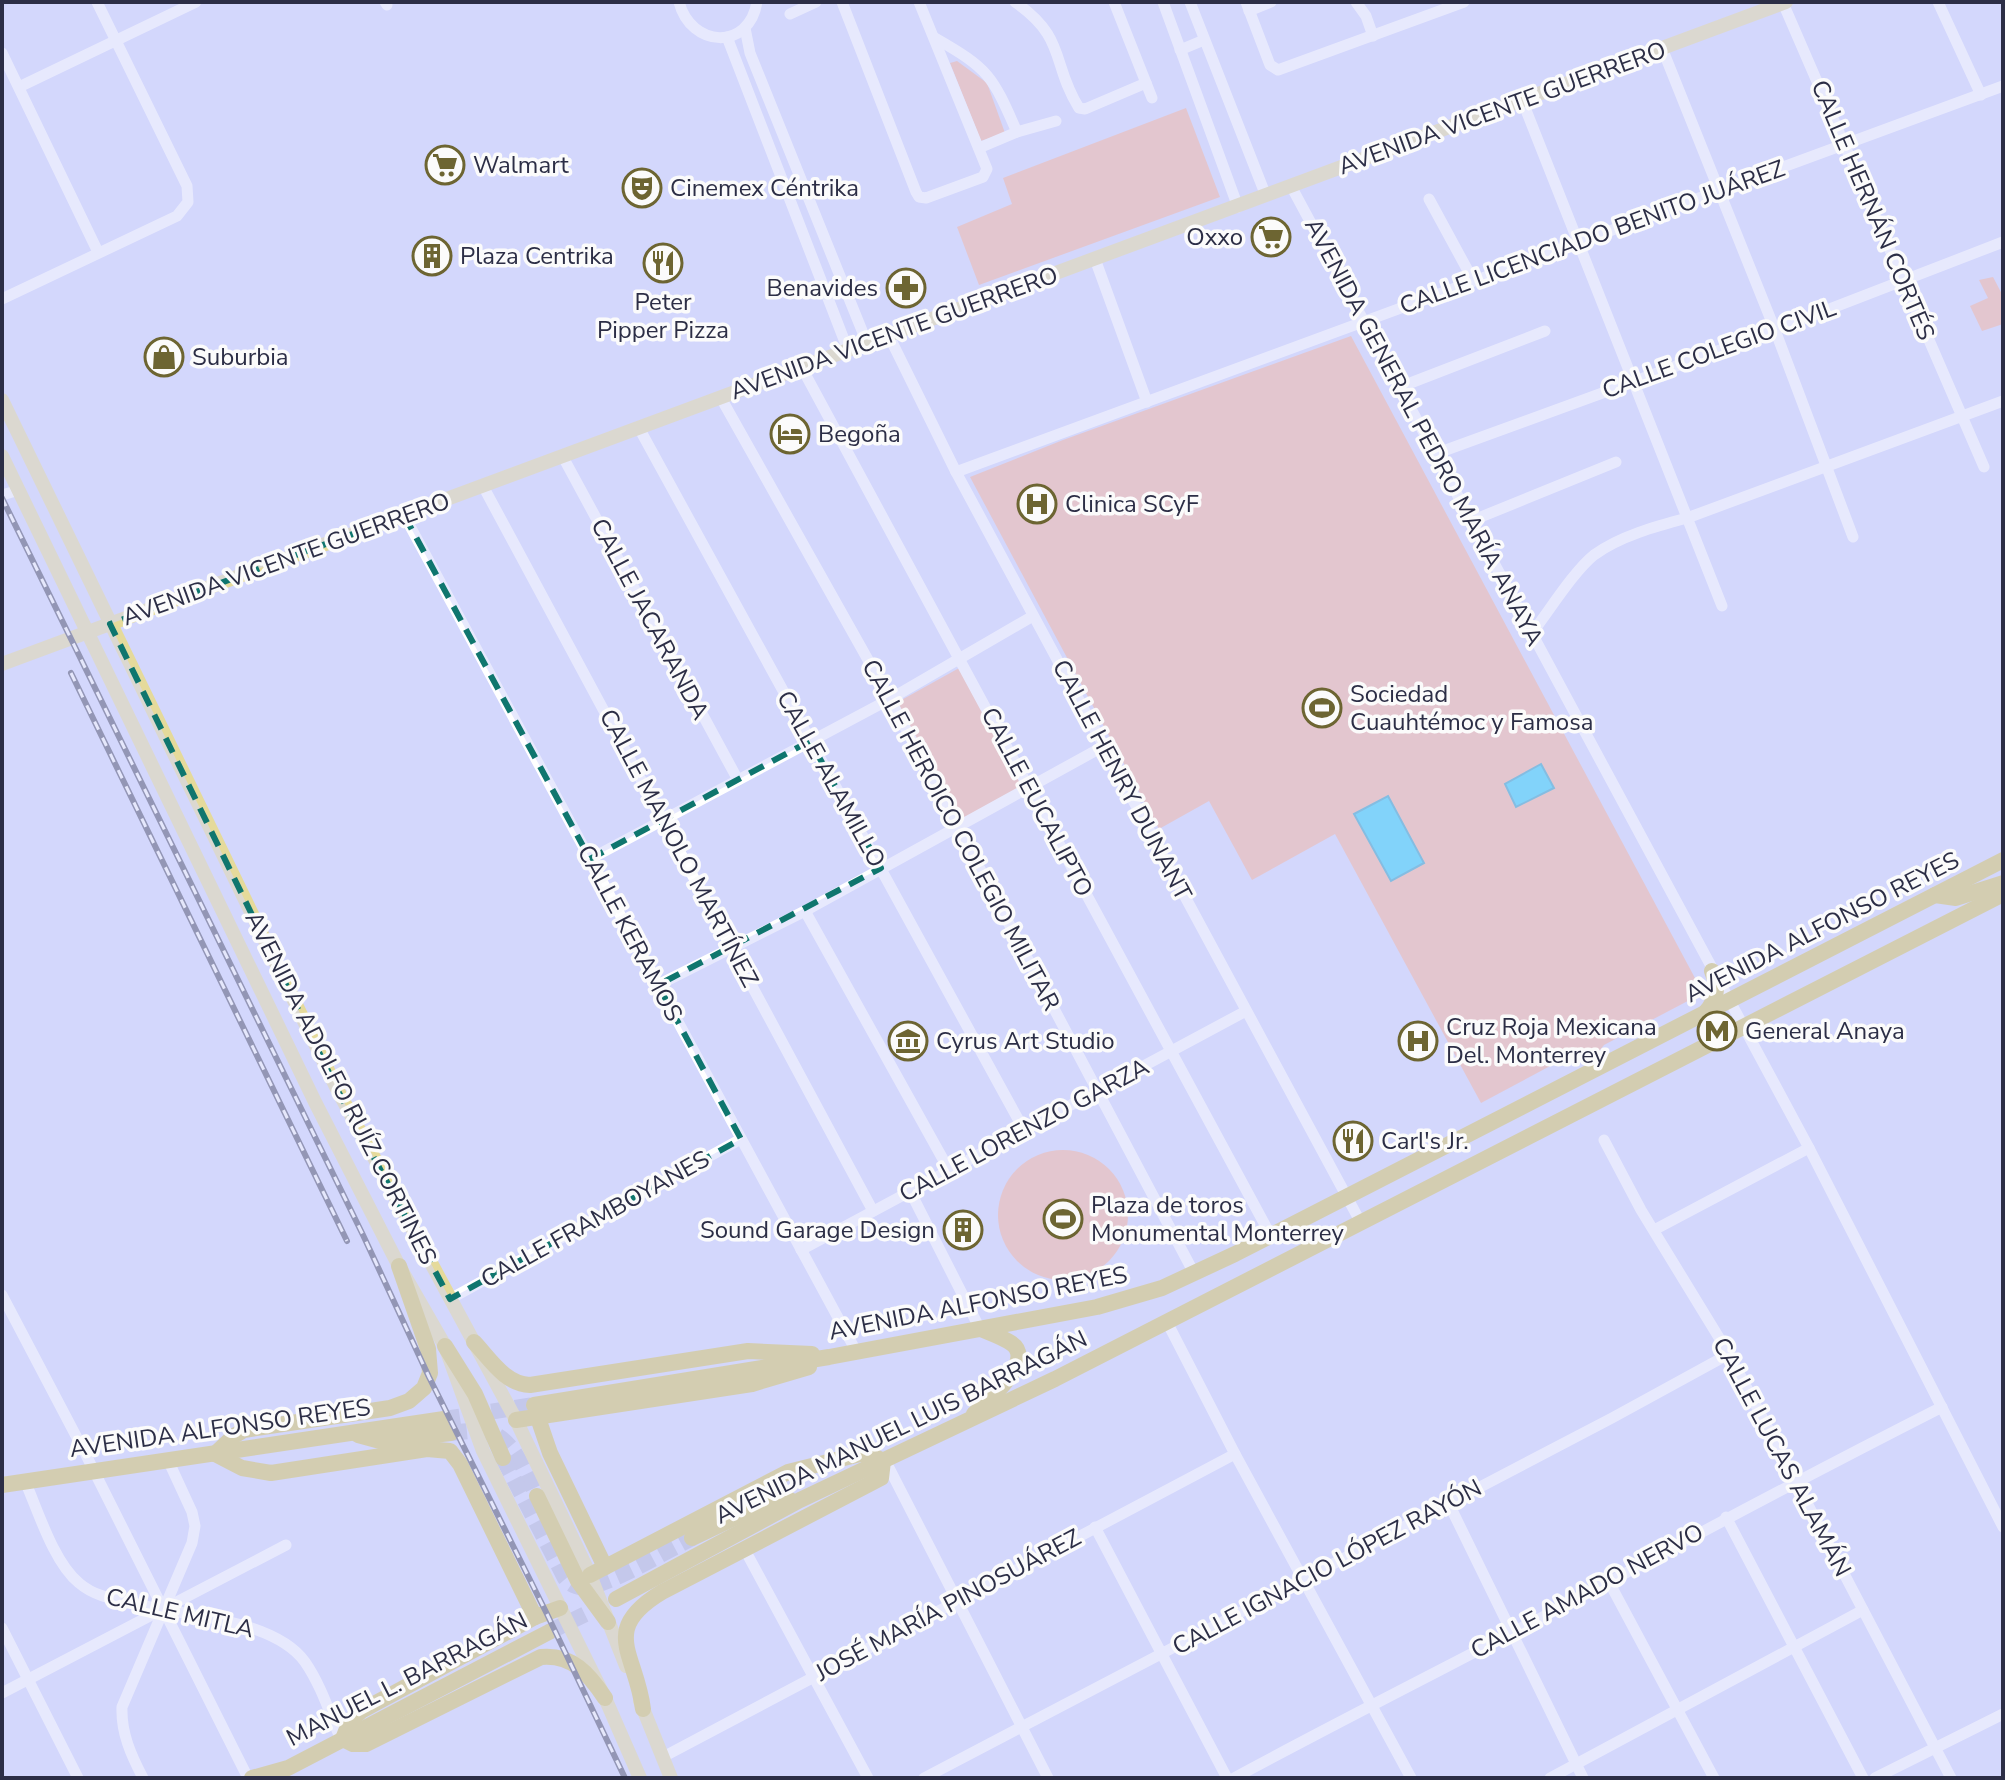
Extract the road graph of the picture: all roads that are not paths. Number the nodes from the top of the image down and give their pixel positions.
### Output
1 (97, 2) edge
2 (196, 2) edge
3 (679, 2) edge
4 (757, 2) edge
5 (816, 2) edge
6 (842, 2) edge
7 (919, 2) edge
8 (1015, 2) edge
9 (1114, 2) edge
10 (1163, 2) edge
11 (1190, 2) edge
12 (1271, 2) edge
13 (1356, 2) edge
14 (1464, 2) edge
15 (1785, 2) edge
16 (1938, 2) edge
17 (1247, 6) edge
18 (1432, 8) edge
19 (790, 14) dead end
20 (745, 28) junction
21 (1373, 36) junction
22 (727, 37) junction
23 (935, 38) junction
24 (1204, 40) junction
25 (116, 41) junction
26 (1662, 48) junction
27 (1180, 50) junction
28 (2, 53) edge
29 (1146, 83) junction
30 (19, 87) junction
31 (2000, 87) edge
32 (1981, 95) junction
33 (1152, 98) dead end
34 (1522, 100) junction
35 (2003, 100) edge
36 (1056, 121) dead end
37 (1017, 132) junction
38 (1844, 143) junction
39 (979, 148) junction
40 (1291, 186) junction
41 (1719, 191) junction
42 (1266, 196) junction
43 (1429, 199) dead end
44 (1238, 207) junction
45 (2003, 242) edge
46 (1579, 244) junction
47 (98, 252) junction
48 (1095, 259) junction
49 (1473, 280) junction
50 (1902, 281) junction
51 (2, 299) edge
52 (1364, 321) junction
53 (1775, 330) junction
54 (1545, 331) dead end
55 (888, 334) junction
56 (867, 343) junction
57 (848, 350) junction
58 (802, 368) junction
59 (1633, 380) junction
60 (1400, 387) junction
61 (721, 398) junction
62 (2, 400) edge
63 (2003, 401) edge
64 (1147, 402) junction
65 (1962, 417) junction
66 (639, 428) junction
67 (1435, 454) junction
68 (2, 456) edge
69 (563, 457) junction
70 (1616, 462) dead end
71 (1827, 467) junction
72 (1984, 467) dead end
73 (956, 472) junction
74 (483, 486) junction
75 (19, 490) junction
76 (2, 495) edge
77 (404, 515) junction
78 (1687, 518) junction
79 (1471, 521) junction
80 (1853, 537) dead end
81 (1722, 606) dead end
82 (1033, 616) junction
83 (110, 624) junction
84 (88, 633) junction
85 (1532, 633) junction
86 (960, 658) junction
87 (2, 664) edge
88 (890, 699) junction
89 (810, 741) junction
90 (1104, 746) junction
91 (738, 780) junction
92 (1030, 788) junction
93 (665, 820) junction
94 (957, 827) junction
95 (590, 859) junction
96 (2003, 860) edge
97 (881, 868) junction
98 (2003, 890) edge
99 (1935, 895) junction
100 (805, 911) junction
101 (733, 947) junction
102 (1712, 971) junction
103 (658, 985) junction
104 (1729, 1002) junction
105 (1246, 1011) junction
106 (1696, 1019) junction
107 (1744, 1027) junction
108 (1172, 1051) junction
109 (1098, 1090) junction
110 (1024, 1130) junction
111 (741, 1139) junction
112 (1604, 1140) dead end
113 (1809, 1148) junction
114 (949, 1170) junction
115 (910, 1191) junction
116 (1347, 1197) junction
117 (873, 1211) junction
118 (1361, 1223) junction
119 (1654, 1230) junction
120 (1271, 1236) junction
121 (801, 1250) junction
122 (399, 1266) junction
123 (1195, 1275) junction
124 (2, 1295) edge
125 (450, 1299) junction
126 (1167, 1322) junction
127 (980, 1329) junction
128 (474, 1342) junction
129 (445, 1346) junction
130 (856, 1351) junction
131 (1729, 1354) junction
132 (829, 1357) junction
133 (1942, 1407) junction
134 (536, 1412) junction
135 (516, 1420) junction
136 (968, 1422) junction
137 (447, 1426) tunnel mouth
138 (215, 1454) junction
139 (1235, 1454) junction
140 (503, 1458) tunnel mouth
141 (168, 1460) junction
142 (884, 1460) junction
143 (93, 1470) junction
144 (1796, 1480) junction
145 (25, 1481) junction
146 (2, 1485) edge
147 (537, 1496) tunnel mouth
148 (800, 1500) junction
149 (1449, 1504) junction
150 (1726, 1517) junction
151 (1095, 1527) junction
152 (2003, 1527) edge
153 (692, 1538) tunnel mouth
154 (286, 1545) dead end
155 (745, 1550) junction
156 (598, 1571) junction
157 (1304, 1579) junction
158 (1609, 1582) junction
159 (616, 1599) tunnel mouth
160 (956, 1600) junction
161 (560, 1608) junction
162 (162, 1610) junction
163 (1863, 1610) junction
164 (535, 1617) junction
165 (608, 1622) junction
166 (2, 1628) edge
167 (549, 1632) tunnel mouth
168 (1511, 1633) junction
169 (1794, 1648) junction
170 (1160, 1654) junction
171 (812, 1677) junction
172 (28, 1680) junction
173 (2, 1693) edge
174 (605, 1698) junction
175 (1371, 1704) junction
176 (643, 1709) junction
177 (1677, 1710) junction
178 (2003, 1714) edge
179 (1022, 1728) junction
180 (342, 1739) junction
181 (1935, 1747) junction
182 (663, 1757) junction
183 (1576, 1764) junction
184 (283, 1773) edge
185 (78, 1778) edge
186 (143, 1778) edge
187 (250, 1778) edge
188 (640, 1778) edge
189 (671, 1778) edge
190 (868, 1778) edge
191 (924, 1778) edge
192 (1048, 1778) edge
193 (1227, 1778) edge
194 (1234, 1778) edge
195 (1411, 1778) edge
196 (1550, 1778) edge
197 (1583, 1778) edge
198 (1714, 1778) edge
199 (1863, 1778) edge
200 (1875, 1778) edge
201 (1951, 1778) edge

1 - 25 street
2 - 25 street
3 - 22 street
4 - 20 street
5 - 19 street
6 - 39 street
7 - 23 street
8 - 29 street
9 - 29 street
10 - 27 street
11 - 24 street
12 - 17 street
13 - 21 street
14 - 18 street
15 - 26 main road, AVENIDA VICENTE GUERRERO
15 - 38 street, CALLE HERNÁN CORTÉS
16 - 32 street
17 - 21 street
18 - 21 street
20 - 22 street
20 - 56 street
22 - 57 street
23 - 37 street
23 - 39 street
24 - 27 street
24 - 42 street
25 - 30 street
25 - 47 street
26 - 34 main road, AVENIDA VICENTE GUERRERO
26 - 41 street
27 - 44 street
28 - 30 street
29 - 33 street
30 - 47 street
31 - 32 street, CALLE LICENCIADO BENITO JUÁREZ
31 - 35 street
32 - 38 street, CALLE LICENCIADO BENITO JUÁREZ
34 - 40 main road, AVENIDA VICENTE GUERRERO
34 - 46 street
36 - 37 street
37 - 39 street
38 - 41 street, CALLE LICENCIADO BENITO JUÁREZ
38 - 50 street, CALLE HERNÁN CORTÉS
40 - 42 main road, AVENIDA VICENTE GUERRERO
40 - 52 street, AVENIDA GENERAL PEDRO MARÍA ANAYA
41 - 46 street, CALLE LICENCIADO BENITO JUÁREZ
41 - 53 street
42 - 44 main road, AVENIDA VICENTE GUERRERO
43 - 49 street
44 - 48 main road, AVENIDA VICENTE GUERRERO
45 - 50 street, CALLE COLEGIO CIVIL
46 - 49 street, CALLE LICENCIADO BENITO JUÁREZ
46 - 59 street
47 - 51 street
48 - 55 main road, AVENIDA VICENTE GUERRERO
48 - 64 street
49 - 52 street, CALLE LICENCIADO BENITO JUÁREZ
50 - 53 street, CALLE COLEGIO CIVIL
50 - 65 street, CALLE HERNÁN CORTÉS
52 - 60 street, AVENIDA GENERAL PEDRO MARÍA ANAYA
52 - 64 street, CALLE LICENCIADO BENITO JUÁREZ
53 - 59 street, CALLE COLEGIO CIVIL
53 - 71 street
54 - 60 street
55 - 56 main road, AVENIDA VICENTE GUERRERO
55 - 73 street, CALLE HENRY DUNANT
56 - 57 main road, AVENIDA VICENTE GUERRERO
57 - 58 main road, AVENIDA VICENTE GUERRERO
58 - 61 main road, AVENIDA VICENTE GUERRERO
58 - 86 street, CALLE EUCALIPTO
59 - 67 street, CALLE COLEGIO CIVIL
59 - 78 street
60 - 67 street, AVENIDA GENERAL PEDRO MARÍA ANAYA
61 - 66 main road, AVENIDA VICENTE GUERRERO
61 - 88 street, CALLE HEROICO COLEGIO MILITAR
62 - 83 main road, AVENIDA ADOLFO RUÍZ CORTINES
63 - 65 street
64 - 73 street, CALLE LICENCIADO BENITO JUÁREZ
65 - 71 street
65 - 72 street, CALLE HERNÁN CORTÉS
66 - 69 main road, AVENIDA VICENTE GUERRERO
66 - 89 street, CALLE ALAMILLO
67 - 79 street, AVENIDA GENERAL PEDRO MARÍA ANAYA
68 - 75 main road, AVENIDA ADOLFO RUÍZ CORTINES
69 - 74 main road, AVENIDA VICENTE GUERRERO
69 - 91 street, CALLE JACARANDA
70 - 79 street
71 - 78 street
71 - 80 street
73 - 82 street, CALLE HENRY DUNANT
74 - 77 main road, AVENIDA VICENTE GUERRERO
74 - 93 street, CALLE MANOLO MARTÍNEZ
75 - 76 street
75 - 84 main road, AVENIDA ADOLFO RUÍZ CORTINES
77 - 83 main road, AVENIDA VICENTE GUERRERO
77 - 95 street, CALLE KERAMOS
78 - 81 street
78 - 85 street
79 - 85 street, AVENIDA GENERAL PEDRO MARÍA ANAYA
82 - 86 street
82 - 90 street, CALLE HENRY DUNANT
83 - 84 main road, AVENIDA VICENTE GUERRERO
83 - 125 main road, AVENIDA ADOLFO RUÍZ CORTINES
84 - 87 main road, AVENIDA VICENTE GUERRERO
84 - 122 main road, AVENIDA ADOLFO RUÍZ CORTINES
85 - 102 street, AVENIDA GENERAL PEDRO MARÍA ANAYA
86 - 88 street
86 - 92 street, CALLE EUCALIPTO
88 - 89 street
88 - 94 street, CALLE HEROICO COLEGIO MILITAR
89 - 91 street
89 - 97 street, CALLE ALAMILLO
90 - 92 street
90 - 105 street, CALLE HENRY DUNANT
91 - 93 street
92 - 94 street
92 - 108 street, CALLE EUCALIPTO
93 - 95 street
93 - 101 street, CALLE MANOLO MARTÍNEZ
94 - 97 street
94 - 109 street, CALLE HEROICO COLEGIO MILITAR
95 - 103 street, CALLE KERAMOS
96 - 99 highway, AVENIDA ALFONSO REYES
97 - 100 street
97 - 110 street, CALLE ALAMILLO
98 - 99 highway
98 - 107 highway
99 - 104 highway, AVENIDA ALFONSO REYES
100 - 101 street
100 - 114 street
101 - 103 street
101 - 117 street, CALLE MANOLO MARTÍNEZ
102 - 104 street, AVENIDA GENERAL PEDRO MARÍA ANAYA
102 - 106 highway
103 - 111 street, CALLE KERAMOS
104 - 106 highway, AVENIDA ALFONSO REYES
104 - 107 street, AVENIDA GENERAL PEDRO MARÍA ANAYA
105 - 108 street, CALLE LORENZO GARZA
105 - 116 street, CALLE HENRY DUNANT
106 - 116 highway, AVENIDA ALFONSO REYES
107 - 113 street, AVENIDA GENERAL PEDRO MARÍA ANAYA
107 - 118 highway
108 - 109 street, CALLE LORENZO GARZA
108 - 120 street, CALLE EUCALIPTO
109 - 110 street, CALLE LORENZO GARZA
109 - 123 street, CALLE HEROICO COLEGIO MILITAR
110 - 114 street, CALLE LORENZO GARZA
111 - 121 street, CALLE KERAMOS
111 - 125 street, CALLE FRAMBOYANES
112 - 119 street, CALLE LUCAS ALAMÁN
113 - 119 street
113 - 133 street, AVENIDA GENERAL PEDRO MARÍA ANAYA
114 - 115 street, CALLE LORENZO GARZA
115 - 117 street, CALLE LORENZO GARZA
115 - 127 street
116 - 118 street, CALLE HENRY DUNANT
116 - 120 highway, AVENIDA ALFONSO REYES
117 - 121 street, CALLE LORENZO GARZA
118 - 126 highway, AVENIDA MANUEL LUIS BARRAGÁN
119 - 131 street, CALLE LUCAS ALAMÁN
120 - 123 highway, AVENIDA ALFONSO REYES
121 - 130 street, CALLE KERAMOS
122 - 129 main road, AVENIDA ADOLFO RUÍZ CORTINES
122 - 138 highway
123 - 127 highway, AVENIDA ALFONSO REYES
124 - 143 street
125 - 128 main road, AVENIDA ADOLFO RUÍZ CORTINES
126 - 136 highway, AVENIDA MANUEL LUIS BARRAGÁN
126 - 139 street
127 - 130 highway, AVENIDA ALFONSO REYES
127 - 136 highway
128 - 132 highway
128 - 135 main road, AVENIDA ADOLFO RUÍZ CORTINES
129 - 140 highway
129 - 161 main road, AVENIDA ADOLFO RUÍZ CORTINES
130 - 132 highway, AVENIDA ALFONSO REYES
131 - 144 street, CALLE LUCAS ALAMÁN
131 - 149 street, CALLE IGNACIO LÓPEZ RAYÓN
132 - 134 highway
133 - 144 street, CALLE AMADO NERVO
133 - 152 street, AVENIDA GENERAL PEDRO MARÍA ANAYA
134 - 135 highway
134 - 156 highway
135 - 156 main road, AVENIDA ADOLFO RUÍZ CORTINES
136 - 142 highway, AVENIDA MANUEL LUIS BARRAGÁN
137 - 138 highway, AVENIDA ALFONSO REYES
138 - 141 highway, AVENIDA ALFONSO REYES
138 - 164 highway
139 - 151 street, JOSÉ MARÍA PINOSUÁREZ
139 - 157 street
141 - 143 highway, AVENIDA ALFONSO REYES
141 - 162 street
142 - 148 highway, AVENIDA MANUEL LUIS BARRAGÁN
142 - 155 highway
142 - 156 highway
142 - 160 street
143 - 145 highway, AVENIDA ALFONSO REYES
143 - 162 street
144 - 150 street, CALLE AMADO NERVO
144 - 163 street, CALLE LUCAS ALAMÁN
145 - 146 highway, AVENIDA ALFONSO REYES
145 - 162 street, CALLE MITLA
147 - 165 highway
148 - 153 highway
148 - 159 highway, AVENIDA MANUEL LUIS BARRAGÁN
149 - 157 street, CALLE IGNACIO LÓPEZ RAYÓN
149 - 168 street
150 - 158 street, CALLE AMADO NERVO
150 - 169 street
151 - 160 street, JOSÉ MARÍA PINOSUÁREZ
151 - 170 street
154 - 162 street
155 - 171 street
155 - 176 highway
156 - 165 main road, AVENIDA ADOLFO RUÍZ CORTINES
157 - 170 street, CALLE IGNACIO LÓPEZ RAYÓN
157 - 175 street
158 - 168 street, CALLE AMADO NERVO
158 - 177 street
160 - 171 street, JOSÉ MARÍA PINOSUÁREZ
160 - 179 street
161 - 164 highway
161 - 174 main road, AVENIDA ADOLFO RUÍZ CORTINES
162 - 172 street
162 - 180 street, CALLE MITLA
162 - 186 street
162 - 187 street
163 - 169 street
163 - 181 street, CALLE LUCAS ALAMÁN
164 - 180 highway
165 - 176 main road, AVENIDA ADOLFO RUÍZ CORTINES
166 - 172 street
167 - 180 highway, MANUEL L. BARRAGÁN
168 - 175 street, CALLE AMADO NERVO
168 - 183 street
169 - 177 street
169 - 199 street
170 - 179 street, CALLE IGNACIO LÓPEZ RAYÓN
170 - 193 street
171 - 182 street, JOSÉ MARÍA PINOSUÁREZ
171 - 190 street
172 - 173 street
172 - 185 street
174 - 180 highway
174 - 188 main road, AVENIDA ADOLFO RUÍZ CORTINES
175 - 194 street, CALLE AMADO NERVO
175 - 195 street
176 - 182 main road, AVENIDA ADOLFO RUÍZ CORTINES
177 - 183 street
177 - 198 street
178 - 181 street
179 - 191 street, CALLE IGNACIO LÓPEZ RAYÓN
179 - 192 street
180 - 184 highway, MANUEL L. BARRAGÁN
181 - 200 street
181 - 201 street, CALLE LUCAS ALAMÁN
182 - 189 main road, AVENIDA ADOLFO RUÍZ CORTINES
183 - 196 street
183 - 197 street
184 - 187 highway, MANUEL L. BARRAGÁN

